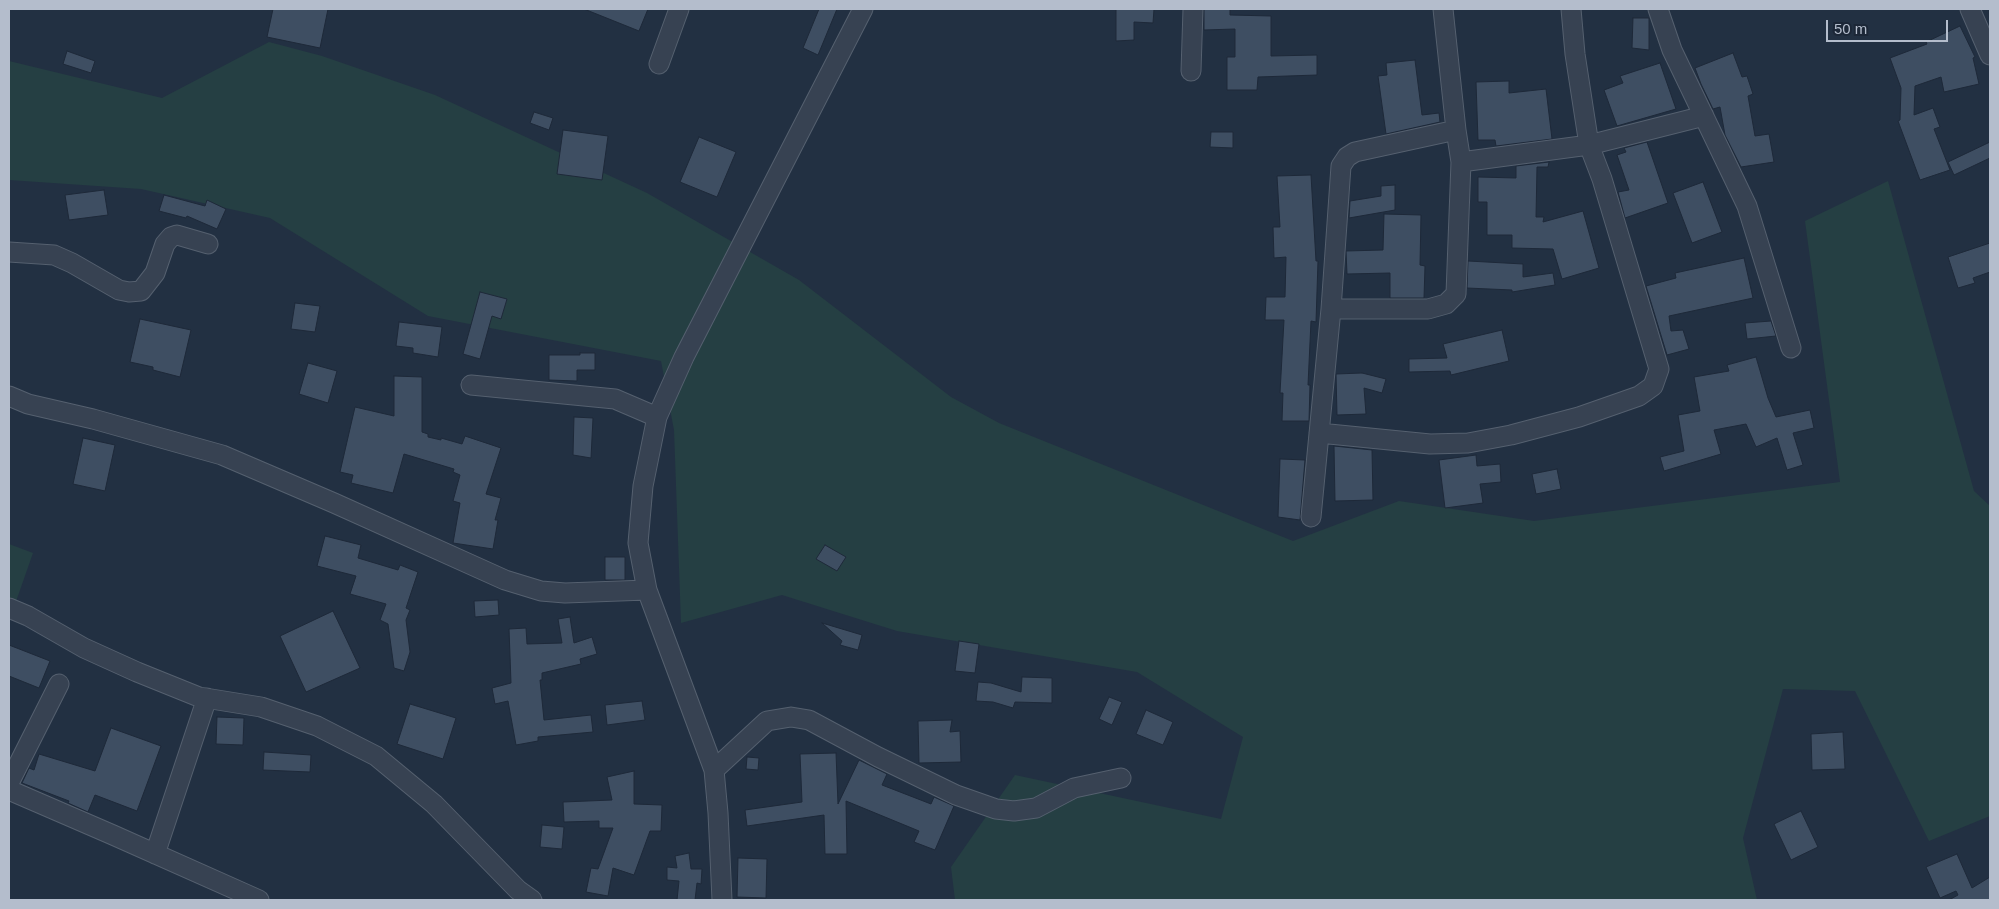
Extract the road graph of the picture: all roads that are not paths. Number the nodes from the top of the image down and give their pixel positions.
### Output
1 (679, 9) edge
2 (863, 9) edge
3 (1193, 9) edge
4 (1443, 9) edge
5 (1571, 9) edge
6 (1658, 9) edge
7 (1970, 9) edge
8 (1990, 55) edge
9 (658, 64) dead end
10 (1191, 71) dead end
11 (1704, 116) junction
12 (1456, 130) junction
13 (1589, 145) junction
14 (1461, 162) junction
15 (208, 244) dead end
16 (9, 252) edge
17 (1331, 308) junction
18 (1791, 348) dead end
19 (471, 385) dead end
20 (9, 396) edge
21 (657, 417) junction
22 (1319, 433) junction
23 (1311, 517) dead end
24 (646, 590) junction
25 (9, 608) edge
26 (59, 684) dead end
27 (207, 698) junction
28 (714, 770) junction
29 (1121, 778) dead end
30 (9, 783) edge
31 (9, 790) edge
32 (154, 854) junction
33 (258, 900) edge
34 (532, 900) edge
35 (722, 900) edge

1 - 9 street
2 - 21 street
3 - 10 street
4 - 12 street
5 - 13 street
6 - 11 street
7 - 8 street
11 - 13 street
11 - 18 street
12 - 14 street
12 - 17 street
13 - 14 street
13 - 22 street
14 - 17 street
15 - 16 street
17 - 22 street
19 - 21 street
20 - 24 street
21 - 24 street
22 - 23 street
24 - 28 street
25 - 27 street
26 - 30 street
27 - 32 street
27 - 34 street
28 - 29 street
28 - 35 street
31 - 32 street
32 - 33 street

